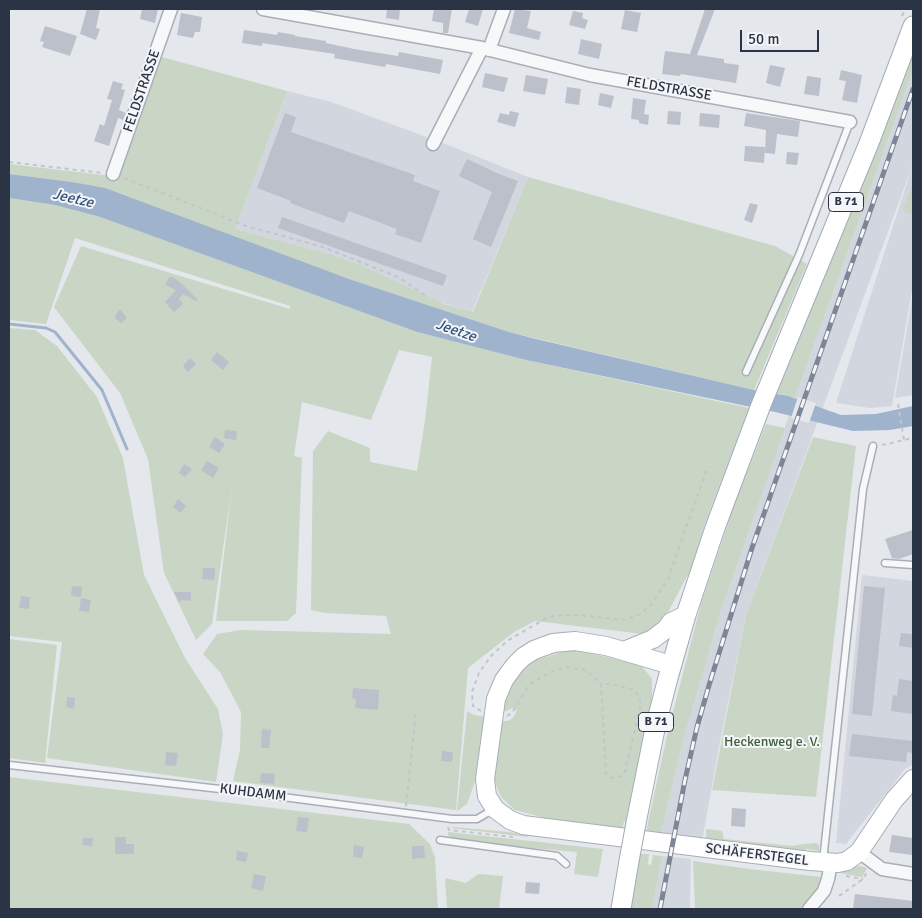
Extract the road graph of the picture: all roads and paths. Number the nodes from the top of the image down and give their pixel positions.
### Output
1 (171, 9) edge
2 (263, 9) edge
3 (504, 9) edge
4 (913, 26) edge
5 (485, 49) junction
6 (850, 122) joint
7 (433, 144) dead end
8 (9, 162) edge
9 (113, 174) junction
10 (426, 296) dead end
11 (746, 372) dead end
12 (898, 404) dead end
13 (913, 438) edge
14 (904, 440) junction
15 (873, 446) joint
16 (708, 466) dead end
17 (884, 563) dead end
18 (913, 565) edge
19 (686, 615) junction
20 (626, 650) junction
21 (671, 665) junction
22 (601, 684) junction
23 (416, 711) dead end
24 (494, 714) junction
25 (9, 765) edge
26 (913, 779) edge
27 (406, 803) dead end
28 (495, 809) junction
29 (442, 818) junction
30 (519, 838) dead end
31 (440, 840) dead end
32 (859, 852) junction
33 (826, 863) junction
34 (566, 864) dead end
35 (869, 869) dead end
36 (913, 874) edge
37 (845, 876) dead end
38 (863, 879) junction
39 (840, 896) dead end
40 (621, 909) edge
41 (809, 909) edge

1 - 9 street, FELDSTRASSE
2 - 5 street, FELDSTRASSE
3 - 5 street
4 - 19 main road, B 71
5 - 6 street, FELDSTRASSE
5 - 7 street
6 - 11 lane
8 - 9 path
9 - 10 path
12 - 14 path
13 - 14 path
14 - 15 path
15 - 33 lane
16 - 24 path
17 - 18 lane
19 - 20 main road
19 - 21 main road, B 71
20 - 21 main road
20 - 24 main road
21 - 40 main road, B 71, bridge
22 - 22 path
22 - 24 path
23 - 27 path
24 - 28 main road
25 - 29 lane, KUHDAMM
26 - 32 main road, SCHÄFERSTEGEL
28 - 29 lane, KUHDAMM
28 - 33 main road, SCHÄFERSTEGEL
29 - 30 path
31 - 34 lane
32 - 33 main road, SCHÄFERSTEGEL
32 - 36 street
33 - 41 street
35 - 38 path
37 - 38 path
38 - 39 path

